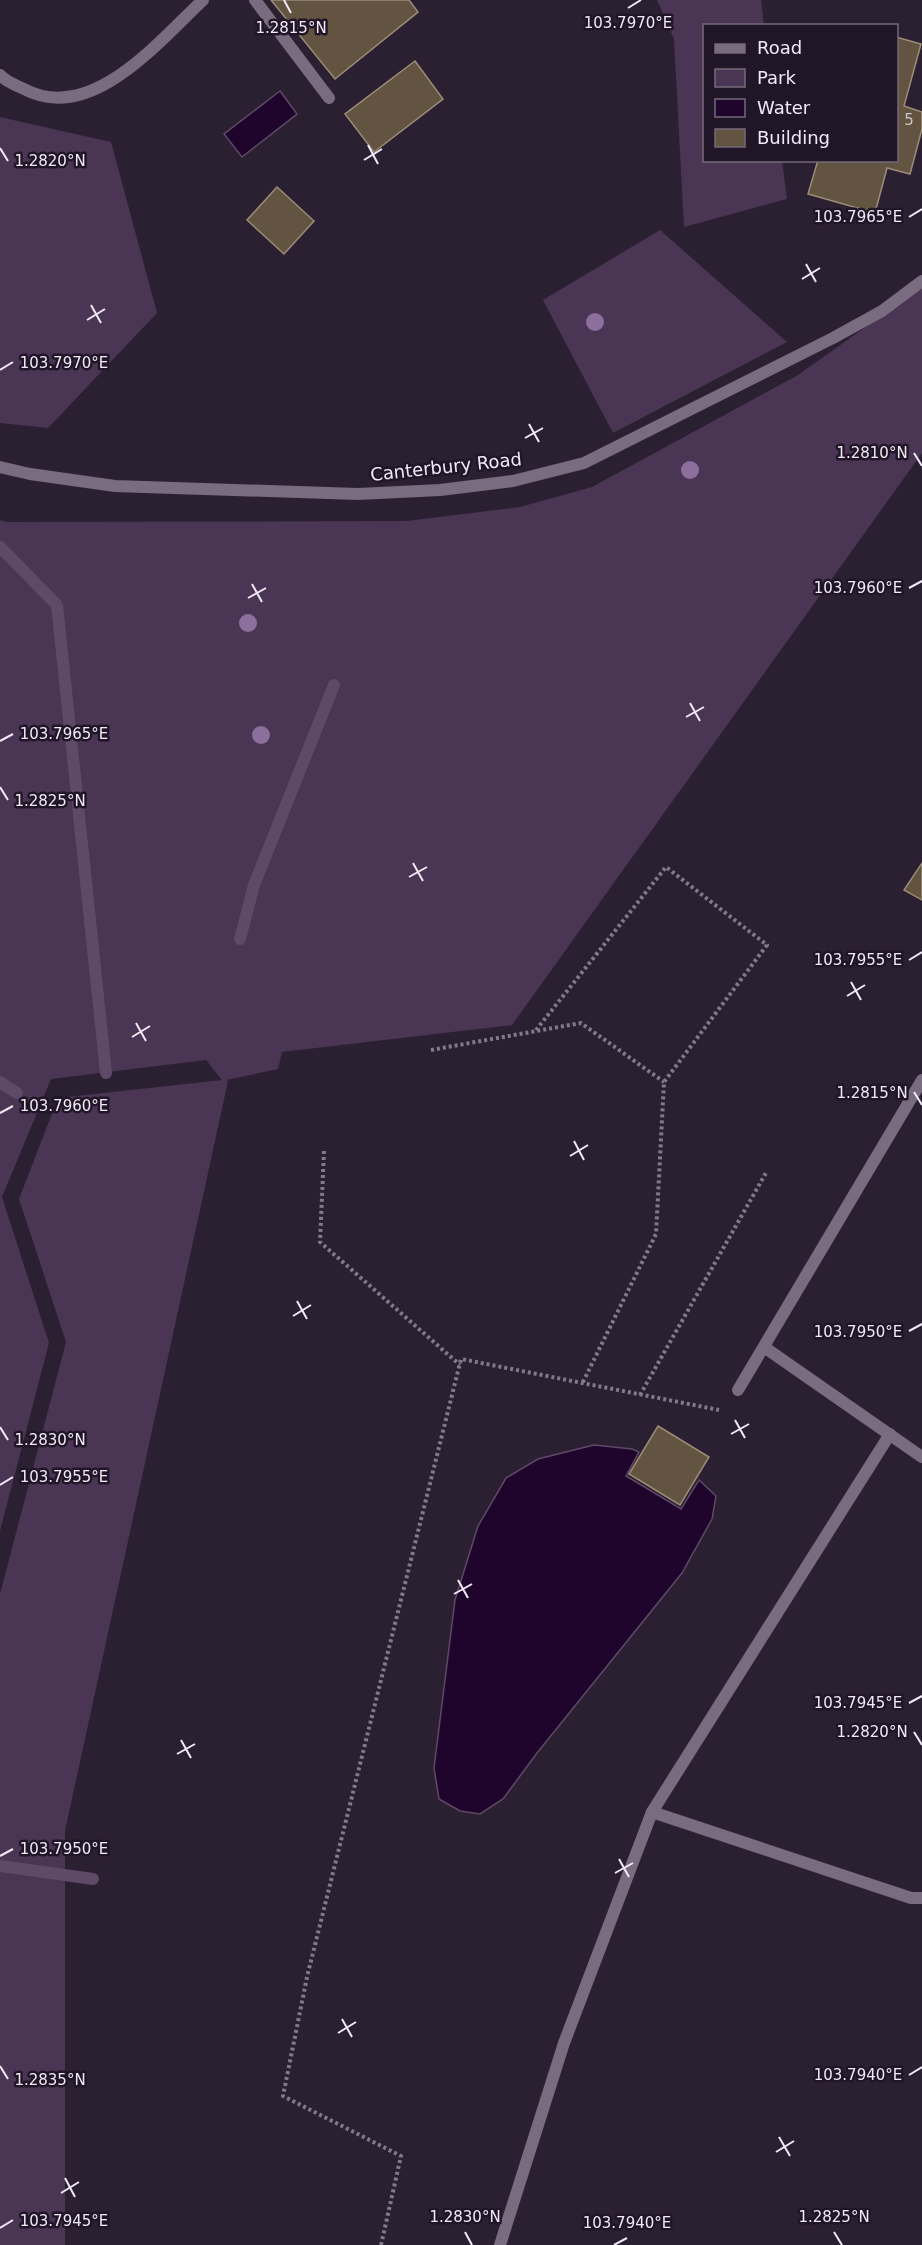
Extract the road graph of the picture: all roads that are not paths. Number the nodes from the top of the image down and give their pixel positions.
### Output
1 (202, 0) edge
2 (255, 0) edge
3 (0, 75) edge
4 (329, 98) dead end
5 (922, 281) edge
6 (0, 467) edge
7 (922, 1080) edge
8 (764, 1347) junction
9 (738, 1390) road end
10 (890, 1434) junction
11 (922, 1457) edge
12 (652, 1812) junction
13 (922, 1898) edge
14 (500, 2245) edge

1 - 3 street
2 - 4 street
5 - 6 street, Canterbury Road
7 - 8 street
8 - 9 street
8 - 10 street
10 - 11 street
10 - 12 street
12 - 13 street
12 - 14 street

